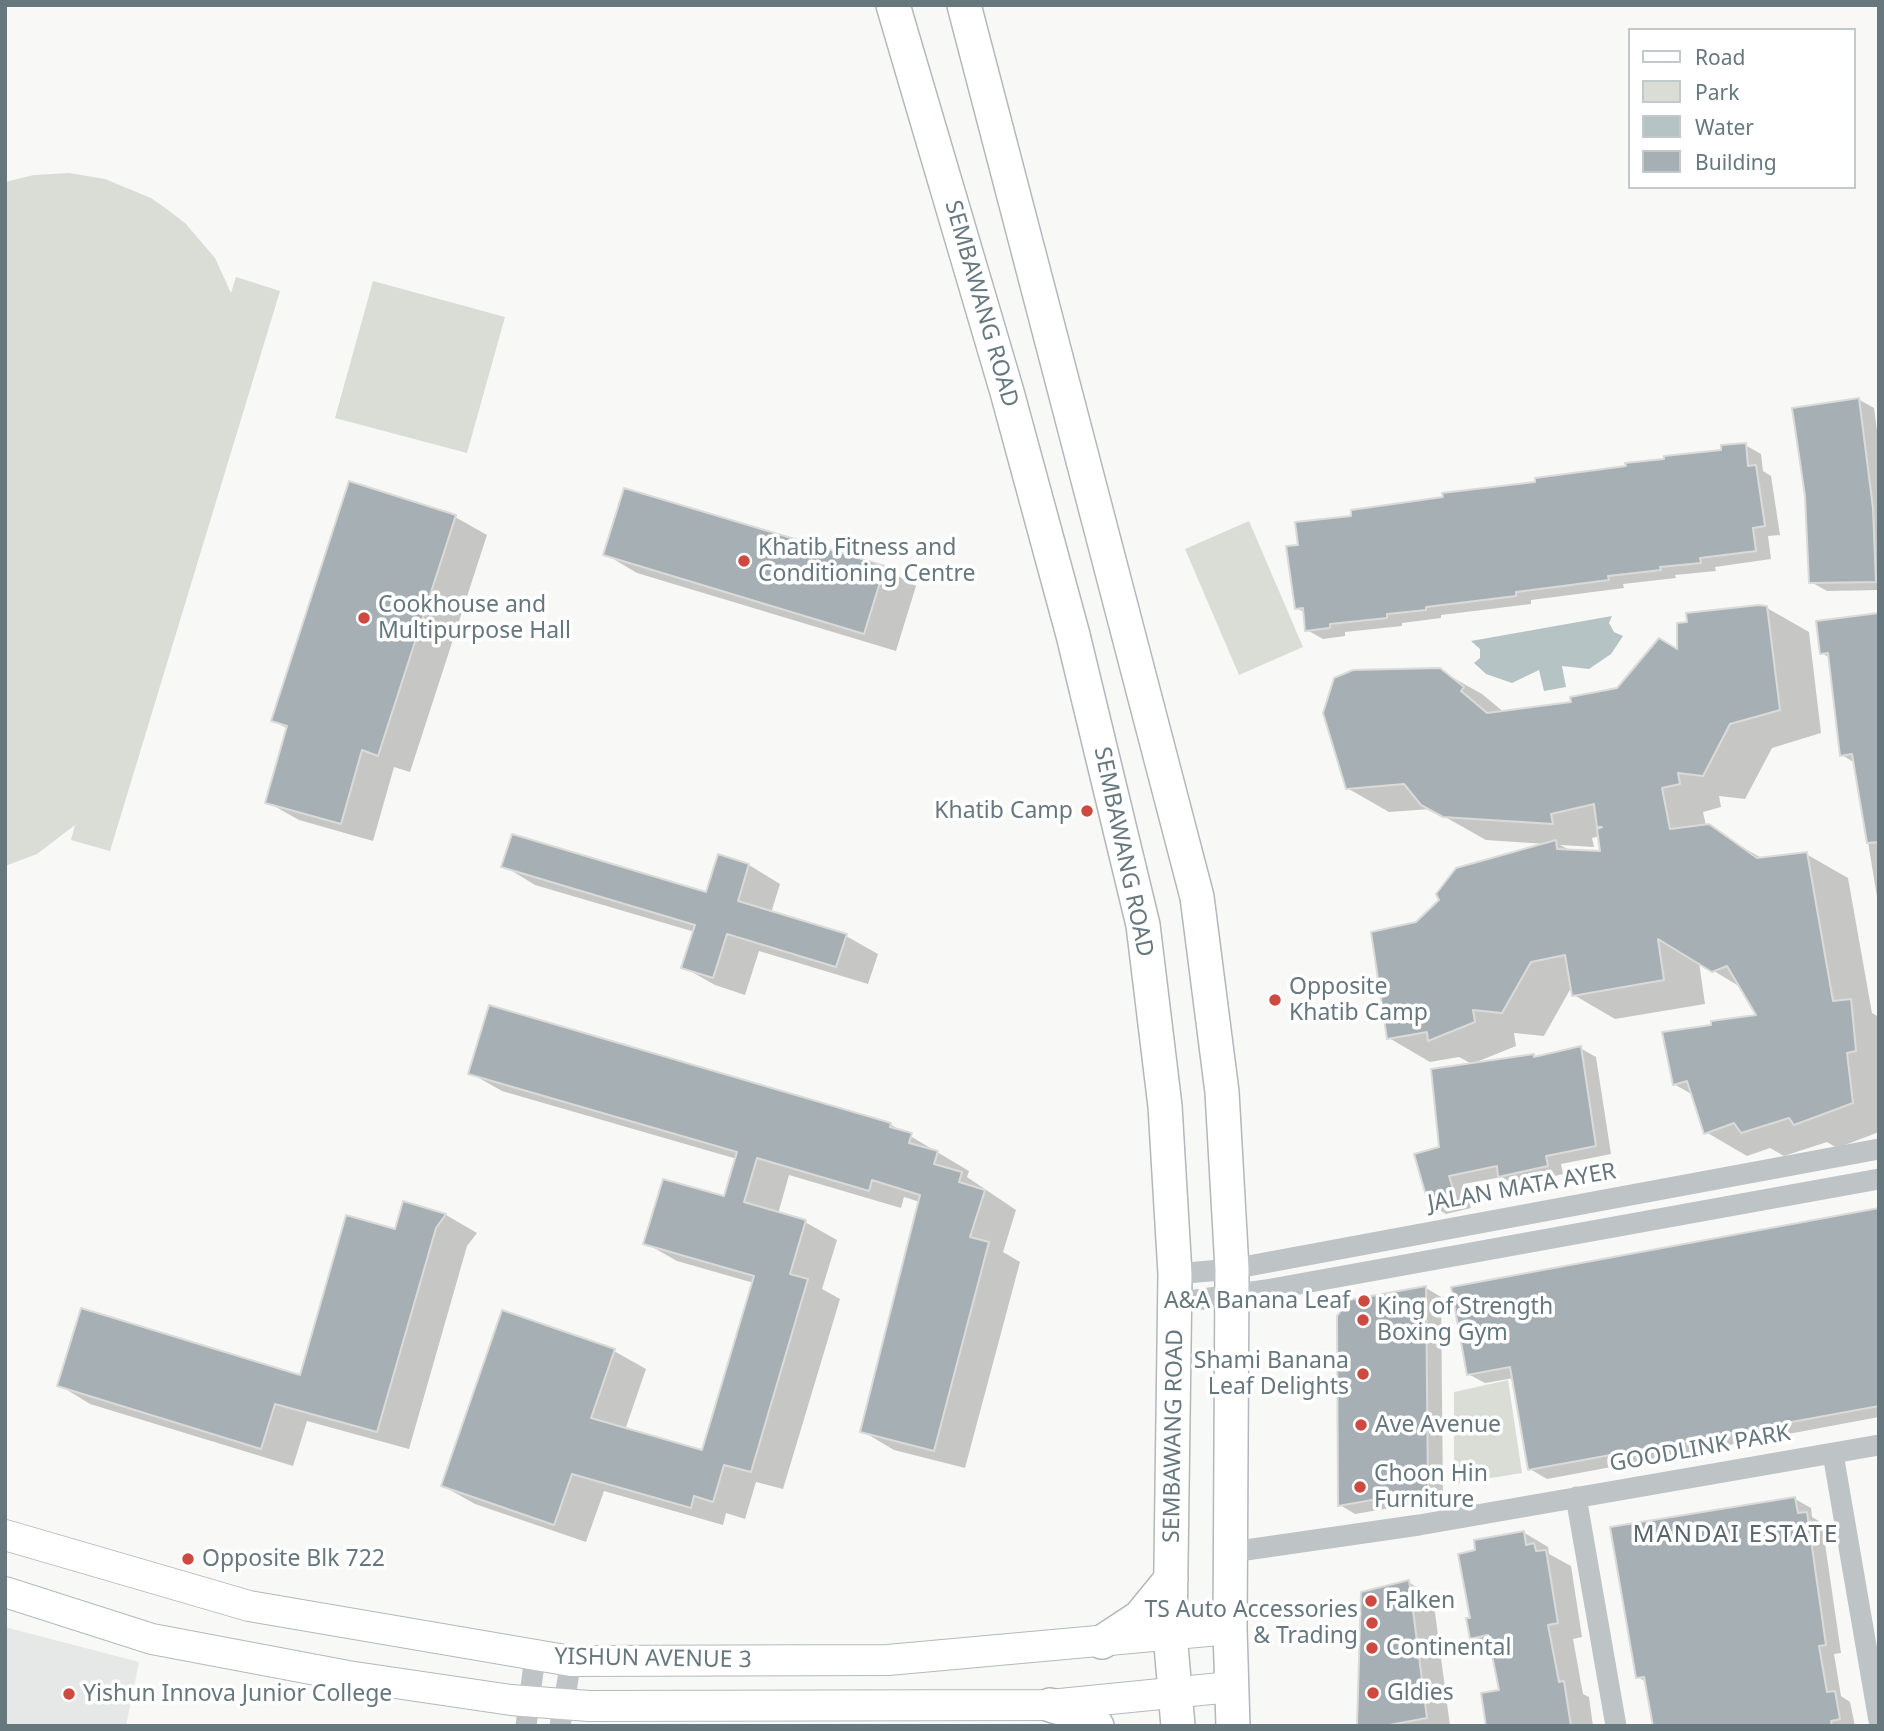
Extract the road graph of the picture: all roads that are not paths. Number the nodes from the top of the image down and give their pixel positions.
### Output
1 (893, 5) edge
2 (964, 5) edge
3 (1879, 1149) edge
4 (1879, 1179) edge
5 (1310, 1254) junction
6 (1311, 1281) junction
7 (1232, 1282) junction
8 (1175, 1288) junction
9 (1879, 1445) edge
10 (1833, 1454) junction
11 (1576, 1497) junction
12 (5, 1535) edge
13 (1232, 1552) junction
14 (1171, 1579) junction
15 (5, 1592) edge
16 (1230, 1629) junction
17 (1170, 1634) junction
18 (1102, 1642) junction
19 (535, 1656) junction
20 (570, 1661) junction
21 (1231, 1687) junction
22 (1176, 1691) junction
23 (1050, 1705) junction
24 (527, 1714) edge
25 (562, 1715) edge
26 (1879, 1721) edge
27 (1097, 1726) edge
28 (1178, 1726) edge
29 (1233, 1726) edge
30 (1616, 1726) edge

1 - 8 main road, SEMBAWANG ROAD
2 - 7 main road
3 - 5 street, JALAN MATA AYER
4 - 6 street, JALAN MATA AYER
5 - 6 street
5 - 7 street, JALAN MATA AYER
6 - 7 street, JALAN MATA AYER
7 - 8 street, JALAN MATA AYER
7 - 8 street, JALAN MATA AYER
7 - 13 main road
8 - 14 main road, SEMBAWANG ROAD
9 - 10 street, GOODLINK PARK
10 - 11 street, GOODLINK PARK
10 - 26 street
11 - 13 street, GOODLINK PARK
11 - 30 street
12 - 19 main road, YISHUN AVENUE 3
13 - 16 main road
14 - 17 main road, SEMBAWANG ROAD
14 - 18 main road
15 - 24 main road, YISHUN AVENUE 3
16 - 17 main road, YISHUN AVENUE 3
16 - 21 main road
17 - 18 main road, YISHUN AVENUE 3
17 - 22 main road, SEMBAWANG ROAD
18 - 20 main road, YISHUN AVENUE 3
19 - 20 main road, YISHUN AVENUE 3
19 - 24 street
20 - 25 street
21 - 22 main road, YISHUN AVENUE 3
21 - 29 main road
22 - 23 main road, YISHUN AVENUE 3
22 - 28 main road, SEMBAWANG ROAD
23 - 25 main road, YISHUN AVENUE 3
23 - 27 main road
24 - 25 main road, YISHUN AVENUE 3

